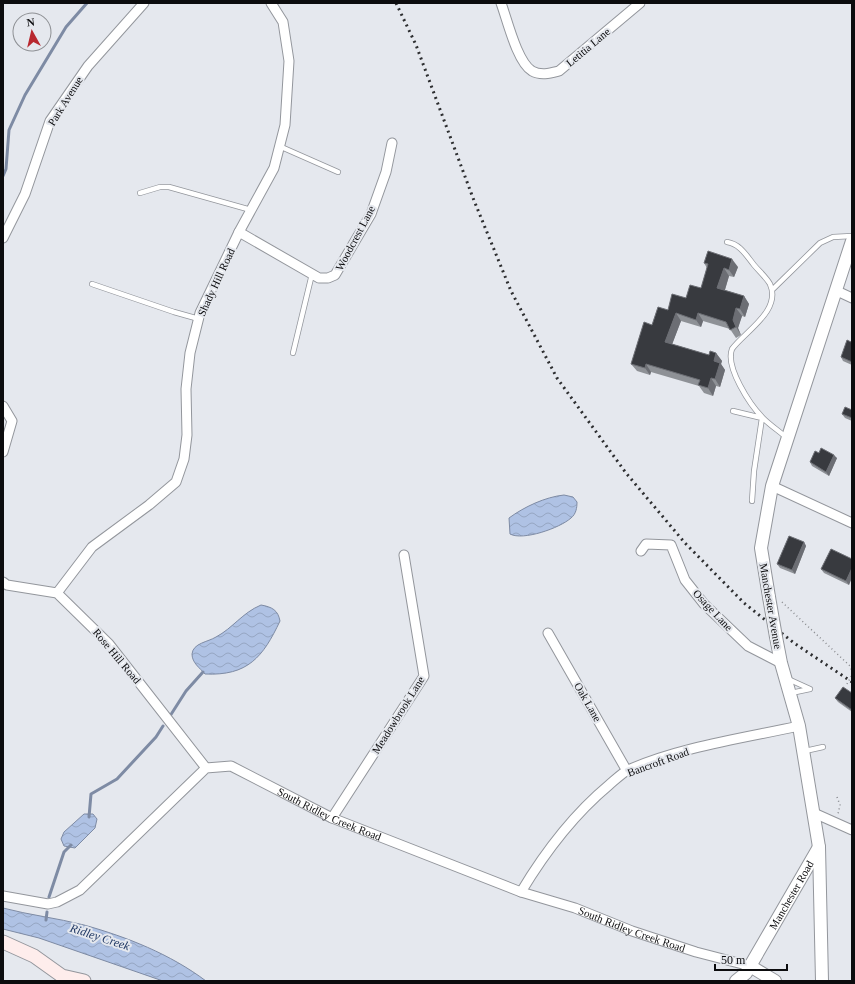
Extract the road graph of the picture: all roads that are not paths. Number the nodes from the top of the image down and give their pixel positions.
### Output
1 (144, 3) edge
2 (271, 3) edge
3 (501, 3) edge
4 (640, 3) edge
5 (392, 143) dead end
6 (279, 146) junction
7 (338, 172) dead end
8 (140, 193) dead end
9 (251, 210) junction
10 (239, 232) junction
11 (852, 236) edge
12 (3, 238) edge
13 (852, 241) edge
14 (727, 242) dead end
15 (312, 274) junction
16 (92, 284) dead end
17 (772, 290) junction
18 (837, 291) junction
19 (852, 298) edge
20 (199, 319) junction
21 (293, 353) dead end
22 (3, 406) edge
23 (733, 412) dead end
24 (762, 418) junction
25 (788, 439) junction
26 (3, 452) edge
27 (772, 486) junction
28 (752, 501) dead end
29 (852, 523) edge
30 (642, 551) dead end
31 (404, 555) dead end
32 (3, 582) edge
33 (57, 592) junction
34 (548, 633) dead end
35 (781, 663) junction
36 (785, 678) junction
37 (789, 693) junction
38 (799, 726) junction
39 (823, 747) dead end
40 (803, 752) junction
41 (206, 768) junction
42 (627, 770) junction
43 (814, 814) junction
44 (332, 818) junction
45 (852, 830) edge
46 (819, 847) junction
47 (521, 892) junction
48 (3, 896) edge
49 (3, 942) edge
50 (750, 966) junction
51 (63, 979) edge
52 (84, 981) edge
53 (736, 981) edge
54 (774, 981) edge
55 (822, 981) edge

1 - 12 street, Park Avenue
2 - 6 street, Shady Hill Road
3 - 4 street, Letitia Lane
5 - 15 street, Woodcrest Lane
6 - 7 lane
6 - 9 street, Shady Hill Road
8 - 9 lane
9 - 10 street, Shady Hill Road
10 - 15 street, Woodcrest Lane
10 - 20 street, Shady Hill Road
11 - 17 lane
13 - 18 street, Manchester Avenue
14 - 17 lane
15 - 21 lane
16 - 20 lane
17 - 24 lane
18 - 19 street
18 - 25 street, Manchester Avenue
20 - 33 street, Shady Hill Road
22 - 26 street
23 - 24 lane
24 - 25 lane
24 - 28 lane
25 - 27 street, Manchester Avenue
27 - 29 street
27 - 35 street, Manchester Avenue, bridge
30 - 35 street, Osage Lane
31 - 44 street, Meadowbrook Lane
32 - 33 street
33 - 41 street, Rose Hill Road
34 - 42 street, Oak Lane
35 - 36 street, Manchester Avenue
36 - 37 street, Manchester Avenue
36 - 37 lane
37 - 38 street, Manchester Avenue
38 - 40 street, Manchester Avenue
38 - 42 street, Bancroft Road
39 - 40 lane
40 - 43 street, Manchester Avenue
41 - 44 street, South Ridley Creek Road
41 - 48 street
42 - 47 street, Bancroft Road
43 - 45 street
43 - 46 street, Manchester Avenue
44 - 47 street, South Ridley Creek Road
46 - 50 street, Manchester Road
46 - 55 street, Manchester Avenue
47 - 50 street, South Ridley Creek Road
49 - 51 main road
50 - 53 street, Manchester Road
50 - 54 street
51 - 52 main road

